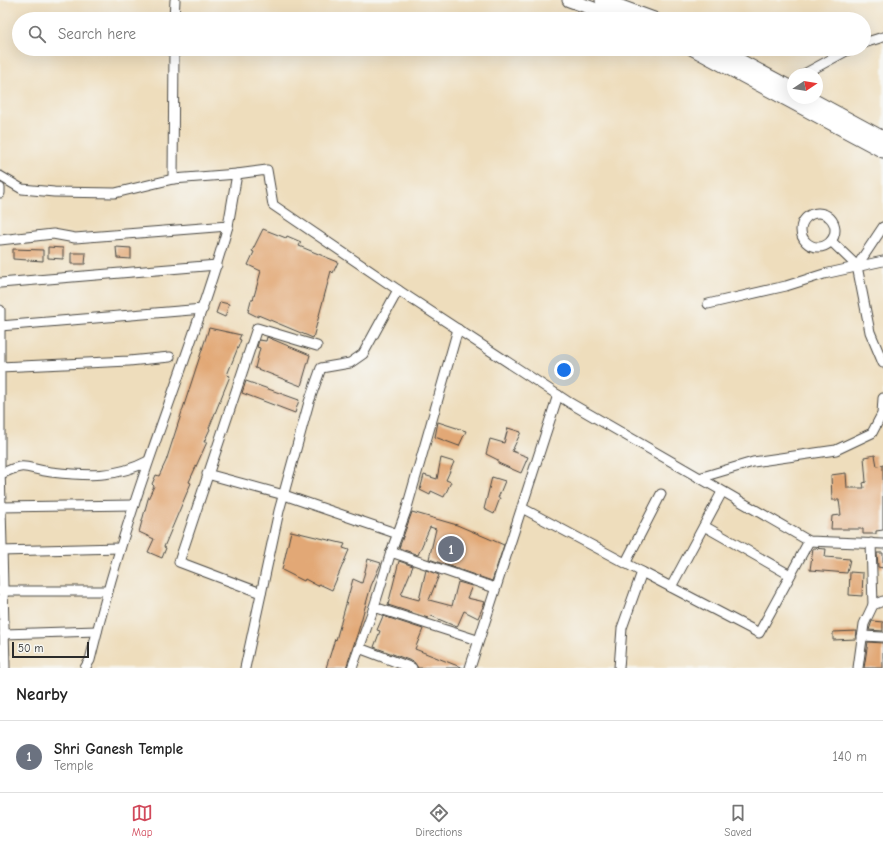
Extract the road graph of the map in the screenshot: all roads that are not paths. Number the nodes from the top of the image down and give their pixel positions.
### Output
1 (174, 0) edge
2 (569, 0) edge
3 (602, 0) edge
4 (174, 12) edge
5 (602, 12) edge
6 (635, 12) edge
7 (883, 37) edge
8 (871, 41) edge
9 (174, 56) edge
10 (706, 56) edge
11 (732, 56) edge
12 (837, 56) edge
13 (815, 68) edge
14 (787, 84) edge
15 (820, 104) edge
16 (883, 138) edge
17 (883, 151) edge
18 (237, 174) junction
19 (0, 176) edge
20 (173, 178) junction
21 (0, 188) edge
22 (0, 193) edge
23 (228, 226) junction
24 (883, 227) edge
25 (0, 240) edge
26 (831, 241) dead end
27 (883, 261) edge
28 (217, 265) junction
29 (857, 266) junction
30 (0, 283) edge
31 (398, 290) junction
32 (708, 304) dead end
33 (0, 310) edge
34 (203, 310) junction
35 (0, 326) edge
36 (458, 329) junction
37 (317, 346) dead end
38 (170, 357) dead end
39 (883, 363) edge
40 (0, 367) edge
41 (558, 395) junction
42 (883, 398) edge
43 (883, 431) edge
44 (872, 432) junction
45 (148, 462) junction
46 (0, 474) edge
47 (207, 474) junction
48 (699, 478) junction
49 (722, 492) junction
50 (661, 494) dead end
51 (284, 495) junction
52 (134, 505) junction
53 (1, 507) edge
54 (522, 508) junction
55 (704, 526) junction
56 (398, 534) junction
57 (809, 541) junction
58 (871, 543) junction
59 (883, 544) edge
60 (120, 548) junction
61 (1, 551) edge
62 (391, 552) junction
63 (626, 562) junction
64 (642, 572) junction
65 (790, 575) junction
66 (671, 587) junction
67 (495, 588) junction
68 (2, 591) edge
69 (108, 591) junction
70 (261, 593) junction
71 (883, 601) edge
72 (873, 605) junction
73 (374, 607) junction
74 (97, 631) junction
75 (4, 634) junction
76 (862, 636) junction
77 (883, 637) edge
78 (477, 640) junction
79 (359, 648) junction
80 (5, 668) edge
81 (85, 668) edge
82 (245, 668) edge
83 (352, 668) edge
84 (412, 668) edge
85 (470, 668) edge
86 (619, 668) edge
87 (858, 668) edge

1 - 4 street
2 - 5 street
3 - 6 street
7 - 8 street
9 - 20 street
10 - 17 street
11 - 14 street
12 - 13 street
15 - 16 street
18 - 20 street
18 - 23 street
18 - 31 street
19 - 20 street
21 - 22 street
23 - 25 street
23 - 28 street
24 - 29 street
26 - 29 street
27 - 29 street
28 - 30 street
28 - 34 street
29 - 32 street
29 - 39 street
31 - 36 street
31 - 51 street
33 - 35 street
34 - 35 street
34 - 45 street
35 - 40 street
36 - 41 street
36 - 56 street
37 - 47 street
38 - 40 street
40 - 46 street
41 - 48 street
41 - 54 street
42 - 44 street
43 - 44 street
44 - 48 street
45 - 46 street
45 - 52 street
46 - 53 street
47 - 51 street
47 - 70 street
48 - 49 street
49 - 55 street
49 - 57 street
50 - 63 street
51 - 56 street
51 - 70 street
52 - 53 street
52 - 60 street
53 - 61 street
54 - 63 street
54 - 67 street
55 - 65 street
55 - 66 street
56 - 62 street
57 - 58 street
57 - 65 street
58 - 59 street
58 - 72 street
60 - 61 street
60 - 69 street
61 - 68 street
62 - 67 street
62 - 73 street
63 - 64 street
64 - 66 street
64 - 86 street
65 - 66 street
67 - 78 street
68 - 69 street
68 - 75 street
69 - 74 street
70 - 82 street
71 - 72 street
72 - 76 street
73 - 78 street
73 - 79 street
74 - 75 street
74 - 81 street
75 - 80 street
76 - 77 street
76 - 87 street
78 - 85 street
79 - 83 street
79 - 84 street

